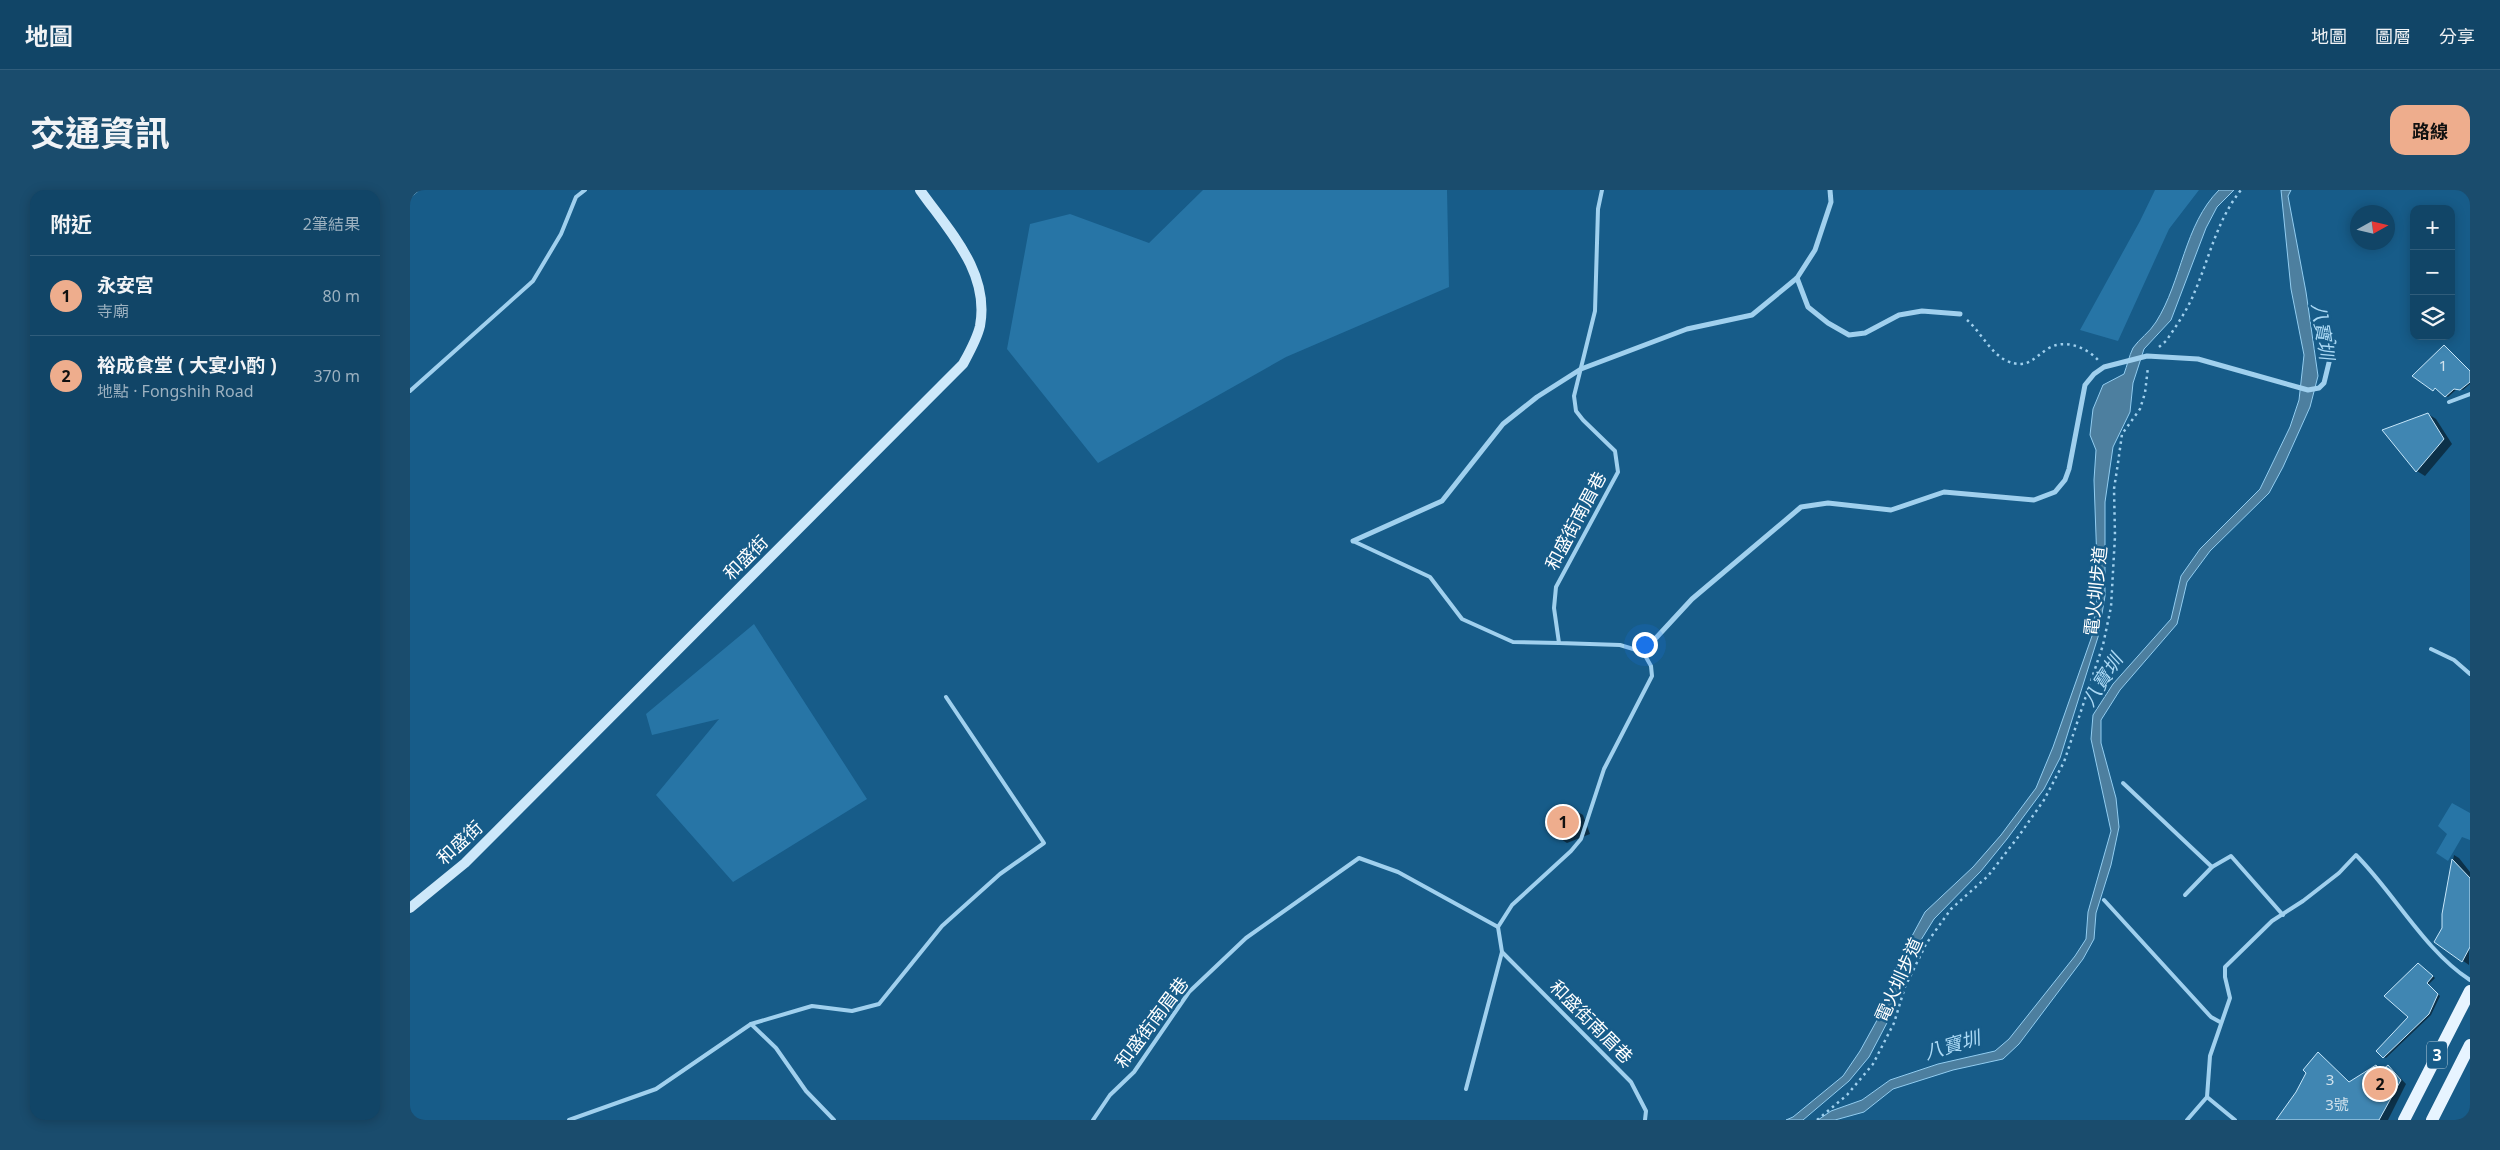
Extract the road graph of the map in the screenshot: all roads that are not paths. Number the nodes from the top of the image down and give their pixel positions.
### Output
1 (416, 190) edge
2 (584, 190) edge
3 (920, 190) edge
4 (1602, 190) edge
5 (1830, 190) edge
6 (410, 195) edge
7 (1797, 278) junction
8 (1960, 314) road end
9 (2334, 342) dead end
10 (1582, 369) junction
11 (410, 392) edge
12 (2470, 394) edge
13 (2448, 402) dead end
14 (1353, 541) joint
15 (1559, 643) junction
16 (2431, 649) dead end
17 (1643, 652) junction
18 (2470, 674) edge
19 (946, 697) dead end
20 (2123, 783) dead end
21 (2212, 867) junction
22 (2185, 896) dead end
23 (2104, 900) dead end
24 (410, 908) edge
25 (2283, 915) junction
26 (1498, 927) junction
27 (1502, 952) junction
28 (2470, 980) edge
29 (2470, 990) edge
30 (2220, 1022) junction
31 (751, 1024) junction
32 (2470, 1045) edge
33 (1466, 1089) dead end
34 (2207, 1097) junction
35 (569, 1120) edge
36 (834, 1120) edge
37 (1093, 1120) edge
38 (1645, 1120) edge
39 (2187, 1120) edge
40 (2236, 1120) edge
41 (2404, 1120) edge
42 (2432, 1120) edge

1 - 6 street
2 - 11 lane
3 - 24 main road, 和盛街
4 - 10 lane, 和盛街南眉巷
5 - 7 street
7 - 8 street
7 - 10 street
9 - 17 street
10 - 14 street
10 - 15 lane, 和盛街南眉巷
12 - 13 lane
14 - 15 lane
15 - 17 lane
16 - 18 lane
17 - 26 lane
19 - 31 lane
20 - 21 lane
21 - 22 lane
21 - 25 lane
23 - 30 lane
25 - 28 lane
25 - 30 lane
26 - 27 lane
26 - 37 lane, 和盛街南眉巷
27 - 33 lane
27 - 38 lane, 和盛街南眉巷
29 - 41 main road, 3
30 - 34 lane
31 - 35 lane
31 - 36 lane
32 - 42 main road, 3
34 - 39 lane
34 - 40 lane

